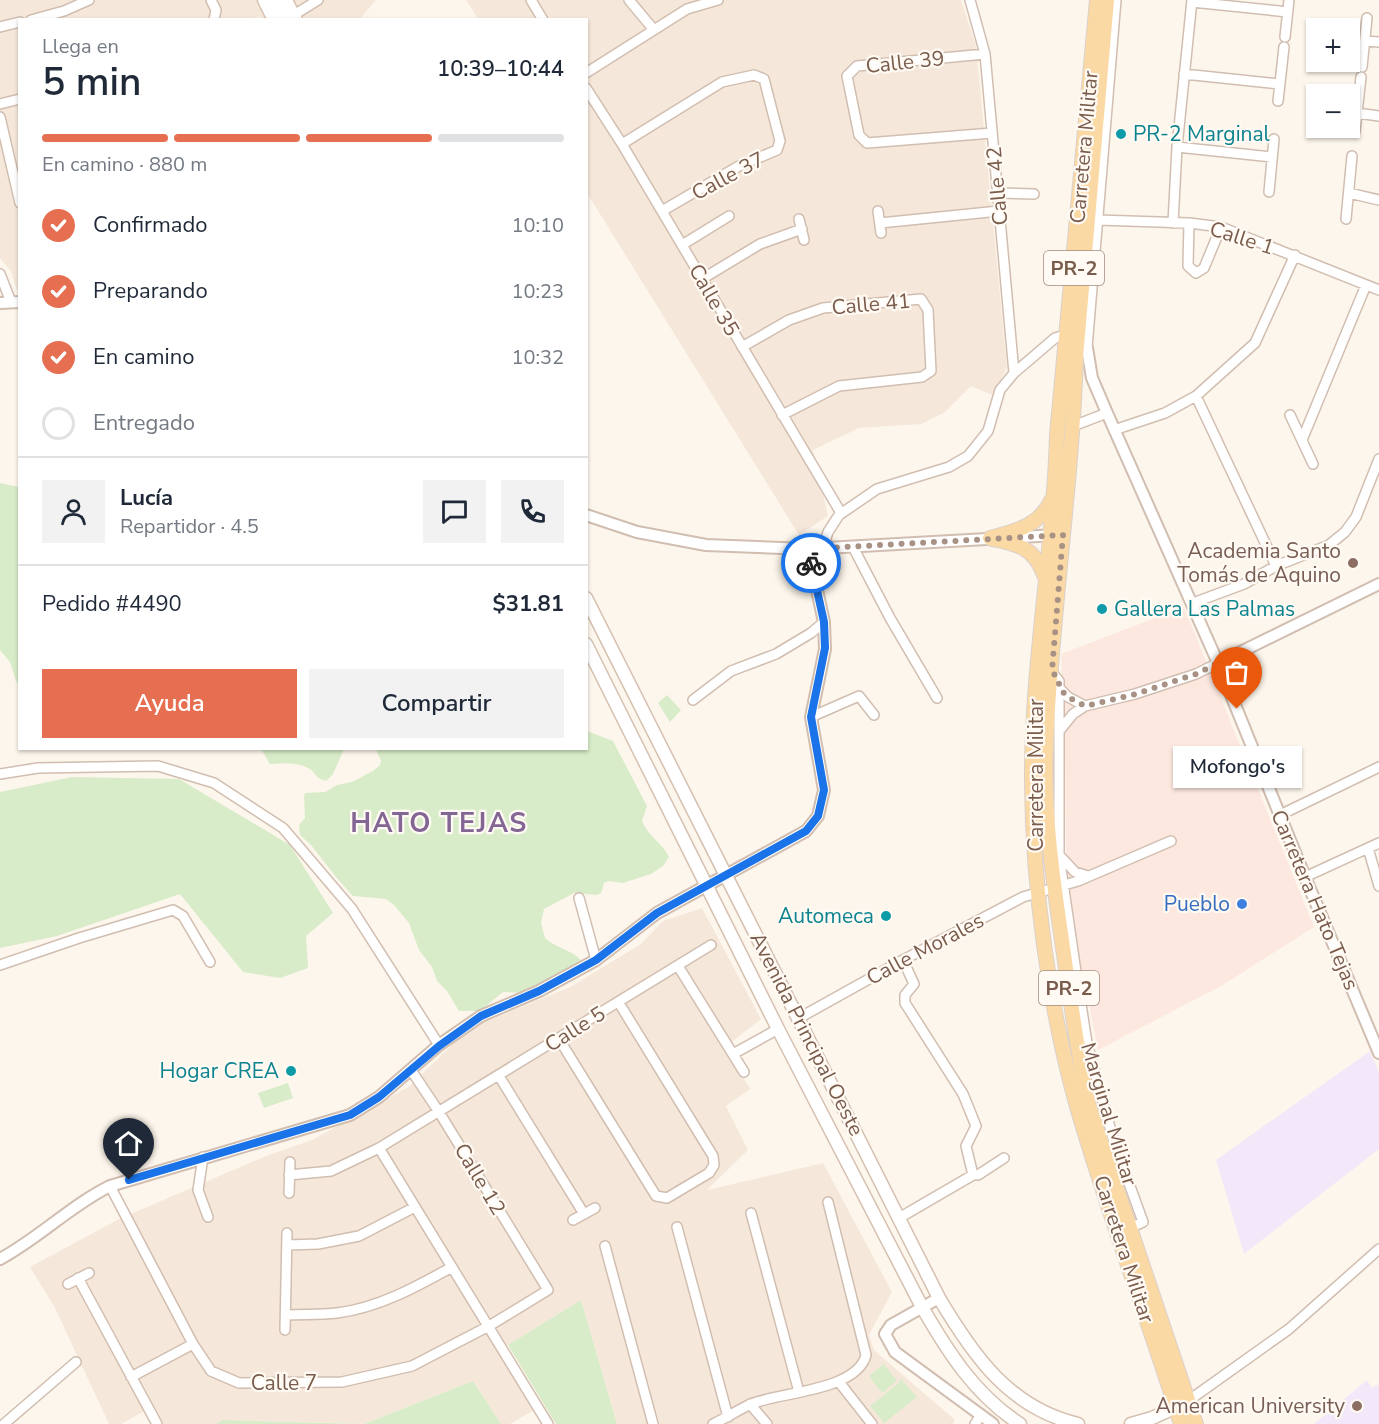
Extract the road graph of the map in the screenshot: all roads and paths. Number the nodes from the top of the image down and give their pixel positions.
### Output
1 (89, 0) edge
2 (211, 0) edge
3 (264, 0) edge
4 (273, 0) edge
5 (286, 0) edge
6 (318, 0) edge
7 (531, 0) edge
8 (629, 0) edge
9 (718, 0) edge
10 (970, 0) edge
11 (1097, 0) edge
12 (1107, 0) edge
13 (1116, 0) edge
14 (1289, 0) edge
15 (1192, 1) edge
16 (1288, 12) junction
17 (295, 17) edge
18 (38, 18) edge
19 (214, 18) edge
20 (273, 18) edge
21 (542, 18) edge
22 (1367, 18) dead end
23 (18, 22) edge
24 (0, 27) edge
25 (654, 30) junction
26 (1285, 37) dead end
27 (1365, 41) junction
28 (1379, 42) edge
29 (1284, 47) dead end
30 (985, 54) junction
31 (1362, 67) dead end
32 (588, 72) edge
33 (1184, 74) junction
34 (1361, 77) dead end
35 (1280, 84) junction
36 (1360, 86) edge
37 (588, 91) edge
38 (18, 100) edge
39 (1278, 101) dead end
40 (0, 104) edge
41 (1360, 113) edge
42 (1379, 116) edge
43 (0, 117) edge
44 (993, 133) junction
45 (1274, 139) dead end
46 (622, 144) junction
47 (1176, 147) junction
48 (1352, 156) dead end
49 (1272, 157) junction
50 (1269, 192) dead end
51 (998, 193) junction
52 (1349, 193) junction
53 (18, 194) edge
54 (1034, 194) dead end
55 (1379, 200) edge
56 (662, 211) junction
57 (878, 211) dead end
58 (999, 212) junction
59 (729, 216) dead end
60 (1346, 219) dead end
61 (1098, 220) junction
62 (1173, 223) junction
63 (1189, 223) junction
64 (1221, 227) junction
65 (804, 240) dead end
66 (682, 245) junction
67 (1295, 255) junction
68 (0, 274) edge
69 (702, 279) junction
70 (1366, 285) junction
71 (1379, 290) edge
72 (10, 302) edge
73 (1068, 334) junction
74 (742, 347) junction
75 (1087, 348) joint
76 (1014, 373) junction
77 (1196, 396) junction
78 (1107, 413) junction
79 (782, 415) junction
80 (1290, 415) dead end
81 (1073, 426) junction
82 (1114, 430) junction
83 (1302, 440) junction
84 (1379, 459) edge
85 (1313, 464) dead end
86 (1056, 492) junction
87 (840, 513) junction
88 (588, 516) edge
89 (1056, 535) junction
90 (990, 538) junction
91 (853, 547) junction
92 (823, 548) junction
93 (808, 549) junction
94 (1275, 566) junction
95 (1045, 578) junction
96 (1379, 584) edge
97 (588, 602) edge
98 (1193, 603) junction
99 (824, 622) junction
100 (588, 648) edge
101 (1218, 663) junction
102 (588, 666) edge
103 (1052, 671) junction
104 (1059, 688) junction
105 (937, 698) dead end
106 (693, 700) dead end
107 (615, 702) junction
108 (1085, 706) junction
109 (874, 715) dead end
110 (811, 717) junction
111 (1060, 730) junction
112 (1379, 767) edge
113 (0, 774) edge
114 (1280, 815) junction
115 (1171, 841) dead end
116 (1379, 843) edge
117 (1368, 848) junction
118 (1059, 855) junction
119 (726, 876) junction
120 (1088, 876) junction
121 (1305, 877) junction
122 (707, 886) junction
123 (1379, 886) edge
124 (1059, 887) junction
125 (1038, 893) junction
126 (579, 898) dead end
127 (711, 945) dead end
128 (596, 960) junction
129 (903, 960) junction
130 (210, 962) dead end
131 (0, 965) edge
132 (678, 966) junction
133 (619, 1002) junction
134 (800, 1018) junction
135 (778, 1029) junction
136 (559, 1039) junction
137 (439, 1046) junction
138 (1379, 1053) edge
139 (733, 1054) junction
140 (411, 1070) junction
141 (744, 1072) dead end
142 (499, 1076) junction
143 (440, 1112) junction
144 (379, 1148) junction
145 (203, 1157) junction
146 (1004, 1158) dead end
147 (290, 1162) dead end
148 (289, 1175) junction
149 (973, 1175) junction
150 (110, 1186) junction
151 (289, 1193) dead end
152 (828, 1202) dead end
153 (415, 1207) junction
154 (594, 1208) dead end
155 (751, 1213) dead end
156 (584, 1214) junction
157 (208, 1217) dead end
158 (899, 1218) junction
159 (573, 1220) dead end
160 (677, 1227) dead end
161 (287, 1233) dead end
162 (287, 1245) junction
163 (605, 1246) dead end
164 (1379, 1249) edge
165 (0, 1259) edge
166 (452, 1267) junction
167 (89, 1273) dead end
168 (78, 1278) junction
169 (68, 1284) dead end
170 (548, 1290) joint
171 (939, 1298) junction
172 (922, 1307) junction
173 (286, 1315) junction
174 (489, 1326) junction
175 (285, 1330) dead end
176 (193, 1344) junction
177 (76, 1362) dead end
178 (131, 1377) junction
179 (839, 1383) junction
180 (799, 1392) junction
181 (750, 1404) junction
182 (1182, 1405) junction
183 (728, 1417) junction
184 (978, 1419) edge
185 (4, 1424) edge
186 (157, 1424) edge
187 (548, 1424) edge
188 (653, 1424) edge
189 (713, 1424) edge
190 (767, 1424) edge
191 (872, 1424) edge
192 (993, 1424) edge
193 (1020, 1424) edge
194 (1078, 1424) edge
195 (1131, 1424) edge
196 (1181, 1424) edge
197 (1196, 1424) edge

1 - 18 street
2 - 19 street
3 - 20 main road
4 - 17 main road
5 - 17 main road
6 - 17 street
7 - 21 street
8 - 25 street
9 - 25 street
10 - 30 street, Calle 42
11 - 73 main road, Carretera Militar / PR-2
12 - 81 main road, Carretera Militar / PR-2
13 - 61 street
14 - 16 street
15 - 16 street
15 - 33 street
16 - 26 street
22 - 27 street
23 - 24 street
25 - 32 street
27 - 28 street
27 - 31 street
29 - 35 street
30 - 44 street, Calle 42
30 - 44 street, Calle 39
33 - 35 street
33 - 47 street
34 - 36 street
35 - 39 street
37 - 46 street, Calle 35
38 - 40 street
41 - 42 street
43 - 53 street
44 - 51 street, Calle 42
45 - 49 street
46 - 56 street, Calle 35
46 - 56 street, Calle 37
47 - 49 street
47 - 62 street
48 - 52 street
49 - 50 street
51 - 54 street
51 - 58 street, Calle 42
52 - 55 street
52 - 60 street
56 - 66 street, Calle 35
57 - 58 street
58 - 76 street, Calle 42
59 - 66 street
61 - 62 street, Calle 1
61 - 75 street
62 - 63 street, Calle 1
63 - 64 street, Calle 1
63 - 64 street
64 - 67 street, Calle 1
65 - 69 street
66 - 69 street, Calle 35
67 - 70 street, Calle 1
67 - 77 street
68 - 72 street
69 - 74 street, Calle 35
70 - 71 street, Calle 1
70 - 83 street
73 - 76 street
73 - 86 main road, Carretera Militar / PR-2
74 - 79 street, Calle 35
74 - 79 street, Calle 41
75 - 78 street, Carretera Hato Tejas
76 - 87 street
77 - 82 street
77 - 94 street
78 - 81 street
78 - 82 street, Carretera Hato Tejas
79 - 87 street, Calle 35
80 - 83 street
81 - 89 main road, Carretera Militar / PR-2
82 - 98 street, Carretera Hato Tejas
83 - 85 street
84 - 94 street
86 - 89 main road, Carretera Militar / PR-2
86 - 90 main road
87 - 92 street
88 - 93 street
89 - 90 street
89 - 95 main road, Carretera Militar / PR-2
89 - 103 main road, Carretera Militar / PR-2
90 - 91 street
90 - 95 main road
91 - 92 street
91 - 105 street
92 - 93 street
93 - 99 street
94 - 98 street
95 - 125 main road, Carretera Militar / PR-2
96 - 101 street
97 - 119 main road, Avenida Principal Oeste
98 - 101 street, Carretera Hato Tejas
99 - 106 street
99 - 110 street
100 - 107 main road, Avenida Principal Oeste
101 - 108 street
101 - 114 street, Carretera Hato Tejas
102 - 107 main road
103 - 104 street
103 - 124 main road, Carretera Militar / PR-2
104 - 108 street
104 - 111 street
107 - 122 main road, Avenida Principal Oeste
108 - 111 street
109 - 110 street
110 - 119 street
111 - 118 street
112 - 114 street
113 - 137 street
114 - 121 street, Carretera Hato Tejas
115 - 120 street, Calle Morales
116 - 117 street
117 - 121 street
117 - 123 street
118 - 120 street
118 - 124 street
119 - 122 street
119 - 134 main road, Avenida Principal Oeste
120 - 124 street, Calle Morales
121 - 138 street, Carretera Hato Tejas
122 - 128 street
122 - 135 main road, Avenida Principal Oeste
124 - 125 street, Calle Morales
124 - 182 main road, Carretera Militar / PR-2
125 - 129 street, Calle Morales
125 - 182 main road, Carretera Militar / PR-2
126 - 128 street
127 - 132 street, Calle 5
128 - 137 street
129 - 134 street, Calle Morales
129 - 149 street
130 - 131 street
132 - 133 street, Calle 5
132 - 139 street
133 - 136 street, Calle 5
133 - 136 street
134 - 158 main road, Avenida Principal Oeste
135 - 139 street
135 - 172 main road, Avenida Principal Oeste
136 - 142 street, Calle 5
137 - 140 street
139 - 141 street
140 - 143 street, Calle 12
140 - 145 street
142 - 143 street, Calle 5
142 - 156 street
143 - 144 street, Calle 5
143 - 170 street, Calle 12
144 - 148 street, Calle 5
144 - 153 street
145 - 150 street
145 - 157 street
146 - 149 street
147 - 148 street
148 - 151 street
149 - 158 street
150 - 165 street
150 - 176 street, Calle 7
152 - 179 street
153 - 162 street
153 - 166 street
154 - 156 street
155 - 180 street
156 - 159 street
158 - 171 main road, Avenida Principal Oeste
160 - 183 street
161 - 162 street
162 - 173 street
163 - 188 street
164 - 182 street
166 - 173 street
166 - 174 street
167 - 168 street
168 - 169 street
168 - 178 street
170 - 174 street, Calle 7
171 - 172 street
171 - 194 main road, Avenida Principal Oeste
172 - 184 street
172 - 193 main road, Avenida Principal Oeste
173 - 175 street
174 - 176 street, Calle 7
174 - 187 street
176 - 178 street
177 - 185 street
178 - 186 street
179 - 180 street
179 - 191 street
180 - 181 street
181 - 183 street
181 - 190 street
182 - 195 main road
182 - 196 main road, Carretera Militar / PR-2
182 - 197 main road, Carretera Militar / PR-2
183 - 189 street
184 - 192 street

